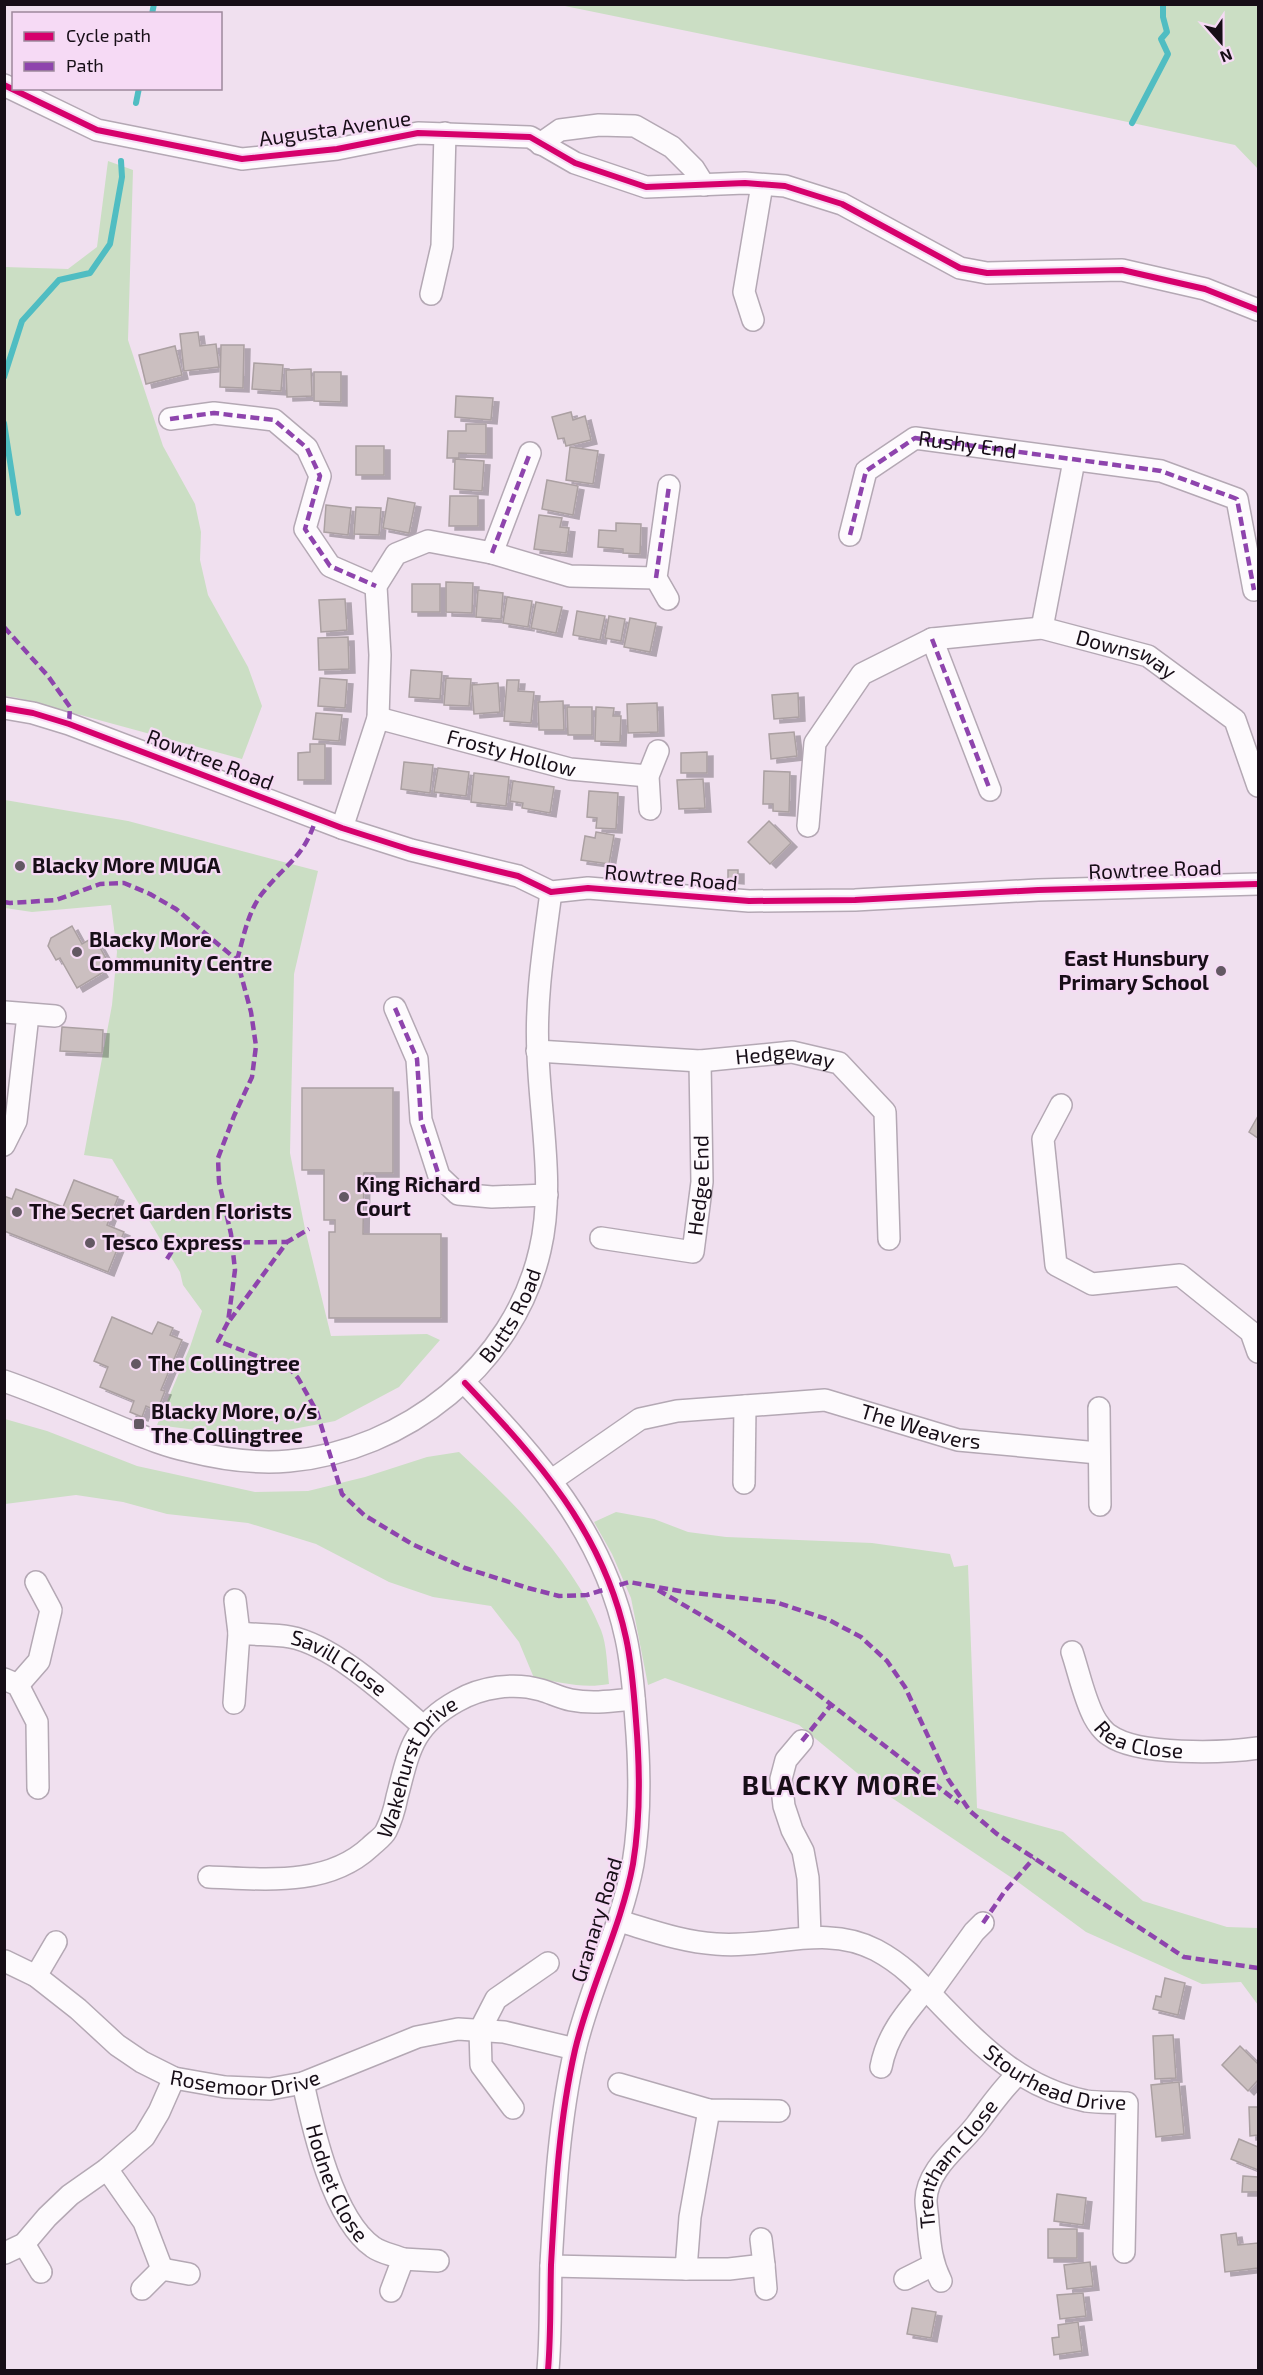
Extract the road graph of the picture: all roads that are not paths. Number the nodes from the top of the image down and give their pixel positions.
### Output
1 (14, 90) edge
2 (445, 133) junction
3 (540, 144) junction
4 (704, 185) junction
5 (762, 185) junction
6 (431, 294) dead end
7 (1258, 310) edge
8 (753, 320) dead end
9 (170, 419) dead end
10 (530, 453) dead end
11 (1074, 461) junction
12 (669, 486) dead end
13 (850, 535) dead end
14 (492, 553) junction
15 (656, 578) junction
16 (376, 585) junction
17 (1254, 590) dead end
18 (668, 599) dead end
19 (1042, 628) junction
20 (932, 639) junction
21 (4, 708) edge
22 (378, 718) junction
23 (658, 751) dead end
24 (648, 776) junction
25 (1258, 786) edge
26 (990, 790) dead end
27 (650, 809) dead end
28 (808, 826) dead end
29 (342, 828) junction
30 (1258, 884) edge
31 (551, 892) junction
32 (395, 1008) dead end
33 (5, 1012) edge
34 (28, 1015) junction
35 (55, 1016) dead end
36 (537, 1051) junction
37 (700, 1061) junction
38 (1061, 1105) dead end
39 (4, 1145) edge
40 (547, 1195) junction
41 (601, 1239) dead end
42 (889, 1239) dead end
43 (1258, 1352) edge
44 (4, 1381) edge
45 (465, 1383) junction
46 (745, 1406) junction
47 (1099, 1408) dead end
48 (1098, 1453) junction
49 (552, 1480) junction
50 (744, 1483) dead end
51 (1101, 1505) dead end
52 (36, 1582) dead end
53 (235, 1600) dead end
54 (239, 1633) junction
55 (1072, 1652) dead end
56 (11, 1682) edge
57 (634, 1699) junction
58 (234, 1703) dead end
59 (423, 1726) junction
60 (802, 1741) dead end
61 (1258, 1749) edge
62 (38, 1788) dead end
63 (210, 1878) dead end
64 (619, 1921) junction
65 (983, 1923) dead end
66 (810, 1936) junction
67 (56, 1942) dead end
68 (5, 1961) edge
69 (548, 1963) dead end
70 (36, 1976) junction
71 (928, 1991) junction
72 (480, 2030) junction
73 (575, 2049) junction
74 (881, 2067) dead end
75 (1017, 2074) junction
76 (174, 2078) junction
77 (303, 2083) junction
78 (619, 2084) dead end
79 (513, 2108) dead end
80 (709, 2110) junction
81 (779, 2111) dead end
82 (107, 2169) junction
83 (761, 2239) dead end
84 (15, 2248) edge
85 (1124, 2252) dead end
86 (403, 2259) junction
87 (438, 2261) dead end
88 (764, 2265) junction
89 (551, 2266) junction
90 (162, 2269) junction
91 (686, 2270) junction
92 (40, 2272) dead end
93 (189, 2274) dead end
94 (905, 2279) dead end
95 (142, 2289) dead end
96 (766, 2289) dead end
97 (391, 2291) dead end
98 (549, 2370) edge

1 - 2 street, Augusta Avenue
2 - 3 street, Augusta Avenue
2 - 6 street
3 - 4 street, Augusta Avenue
3 - 4 street
4 - 5 street, Augusta Avenue
5 - 7 street, Augusta Avenue
5 - 8 street
9 - 16 street
10 - 14 street
11 - 13 street, Rushy End
11 - 17 street, Rushy End
11 - 19 street
12 - 15 street
14 - 15 street
14 - 16 street
15 - 18 street
16 - 22 street
19 - 20 street, Downsway
19 - 25 street, Downsway
20 - 26 street
20 - 28 street, Downsway
21 - 29 street, Rowtree Road
22 - 24 street, Frosty Hollow
22 - 29 street
23 - 24 street
24 - 27 street
29 - 31 street, Rowtree Road
30 - 31 street, Rowtree Road
31 - 36 street, Butts Road
32 - 40 street
33 - 34 street
34 - 35 street
34 - 39 street
36 - 37 street, Hedgeway
36 - 40 street, Butts Road
37 - 41 street, Hedge End
37 - 42 street, Hedgeway
38 - 43 street
40 - 45 street, Butts Road
44 - 45 street, Butts Road
45 - 49 street, Granary Road
46 - 48 street, The Weavers
46 - 49 street, The Weavers
46 - 50 street
47 - 48 street
48 - 51 street
49 - 57 street, Granary Road
52 - 56 street
53 - 54 street
54 - 58 street
54 - 59 street, Savill Close
55 - 61 street, Rea Close
56 - 62 street
57 - 59 street, Wakehurst Drive
57 - 64 street, Granary Road
59 - 63 street, Wakehurst Drive
60 - 66 street
64 - 66 street, Stourhead Drive
64 - 73 street, Granary Road
65 - 71 street
66 - 71 street, Stourhead Drive
67 - 70 street
68 - 70 street, Rosemoor Drive
69 - 72 street
70 - 76 street, Rosemoor Drive
71 - 74 street
71 - 75 street, Stourhead Drive
72 - 73 street, Rosemoor Drive
72 - 77 street, Rosemoor Drive
72 - 79 street
73 - 89 street, Granary Road
75 - 85 street, Stourhead Drive
75 - 94 street, Trentham Close
76 - 77 street, Rosemoor Drive
76 - 82 street
77 - 86 street, Hodnet Close
78 - 80 street
80 - 81 street
80 - 91 street
82 - 84 street
82 - 90 street
83 - 88 street
84 - 92 street
86 - 87 street, Hodnet Close
86 - 97 street
88 - 91 street
88 - 96 street
89 - 91 street
89 - 98 street, Granary Road
90 - 93 street
90 - 95 street

